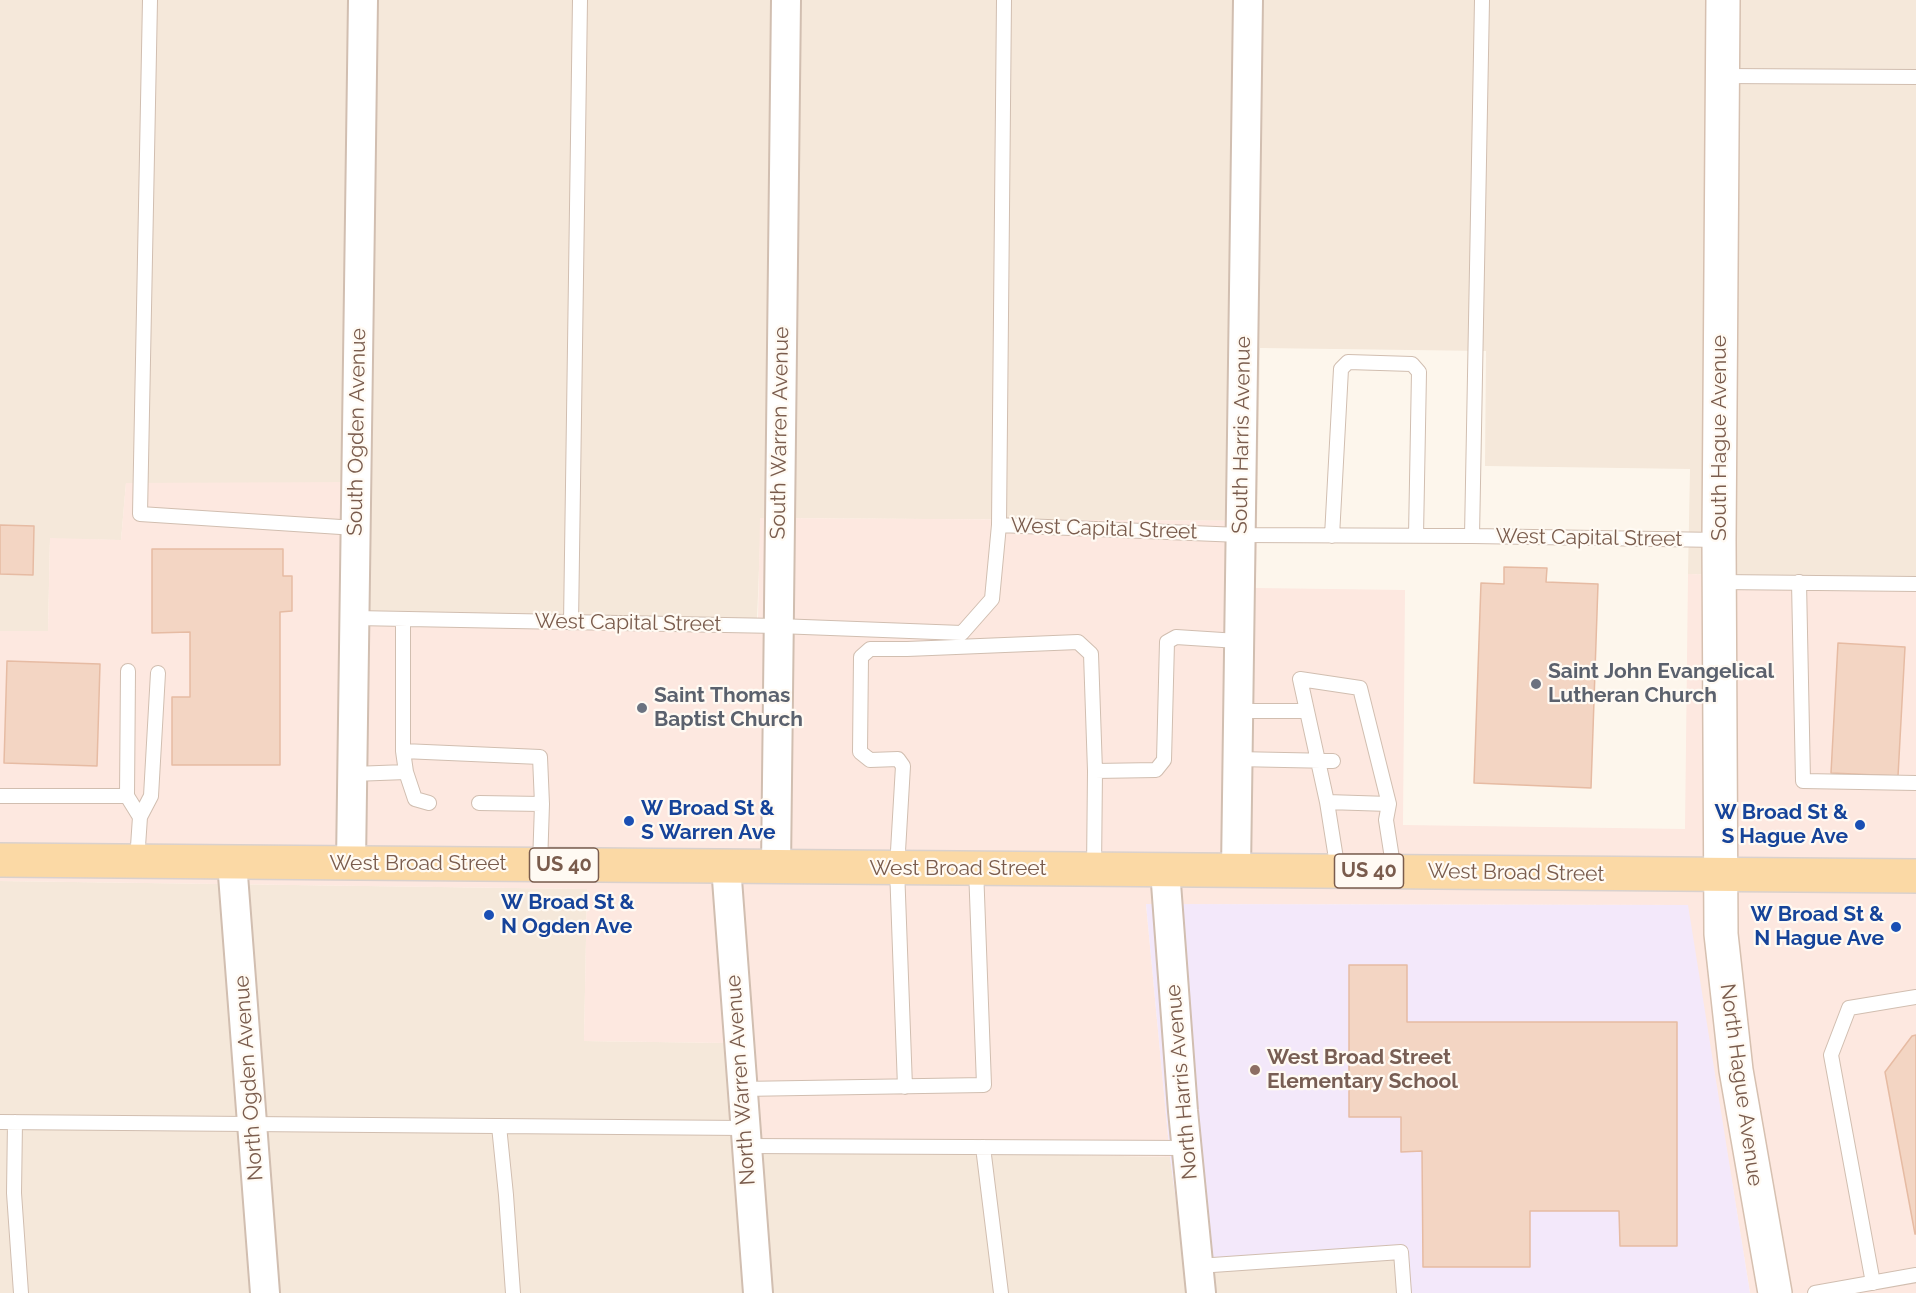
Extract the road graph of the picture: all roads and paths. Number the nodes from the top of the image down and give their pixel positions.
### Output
1 (150, 0) edge
2 (363, 0) edge
3 (580, 0) edge
4 (786, 0) edge
5 (1004, 0) edge
6 (1248, 0) edge
7 (1482, 0) edge
8 (1722, 0) edge
9 (1721, 76) junction
10 (1916, 77) edge
11 (999, 525) junction
12 (356, 528) junction
13 (1240, 535) junction
14 (1332, 536) junction
15 (1416, 536) junction
16 (1472, 536) junction
17 (1719, 540) junction
18 (1720, 582) junction
19 (1799, 582) junction
20 (1916, 584) edge
21 (355, 618) junction
22 (403, 619) junction
23 (571, 623) junction
24 (778, 626) junction
25 (1239, 641) junction
26 (128, 671) dead end
27 (158, 674) dead end
28 (1237, 711) junction
29 (1313, 720) junction
30 (403, 752) junction
31 (1236, 759) junction
32 (1318, 761) junction
33 (1333, 761) dead end
34 (1095, 771) junction
35 (406, 772) junction
36 (352, 774) junction
37 (1916, 783) edge
38 (0, 796) edge
39 (127, 796) junction
40 (1327, 802) junction
41 (429, 803) dead end
42 (479, 803) dead end
43 (542, 804) junction
44 (1389, 804) junction
45 (140, 817) junction
46 (0, 860) edge
47 (138, 861) junction
48 (232, 862) junction
49 (351, 863) junction
50 (540, 865) junction
51 (726, 866) junction
52 (776, 867) junction
53 (897, 868) junction
54 (976, 868) junction
55 (1094, 870) junction
56 (1165, 870) junction
57 (1236, 870) junction
58 (1338, 871) junction
59 (1394, 872) junction
60 (1720, 876) junction
61 (1916, 876) edge
62 (1916, 997) edge
63 (906, 1087) junction
64 (741, 1089) junction
65 (0, 1122) edge
66 (15, 1122) junction
67 (253, 1124) junction
68 (499, 1126) junction
69 (745, 1137) junction
70 (983, 1147) junction
71 (1187, 1148) junction
72 (1916, 1275) edge
73 (1199, 1279) edge
74 (1873, 1283) junction
75 (21, 1293) edge
76 (265, 1293) edge
77 (513, 1293) edge
78 (758, 1293) edge
79 (1001, 1293) edge
80 (1404, 1293) edge
81 (1775, 1293) edge
82 (1815, 1293) edge

1 - 12 lane
2 - 12 street, South Ogden Avenue
3 - 23 lane
4 - 24 street, South Warren Avenue
5 - 11 lane
6 - 13 street, South Harris Avenue
7 - 16 lane
8 - 9 main road, South Hague Avenue
9 - 10 lane
9 - 17 main road, South Hague Avenue
11 - 13 lane, West Capital Street
11 - 24 lane, West Capital Street
12 - 21 street, South Ogden Avenue
13 - 14 lane, West Capital Street
13 - 25 street, South Harris Avenue
14 - 15 lane, West Capital Street
14 - 15 lane
15 - 16 lane, West Capital Street
16 - 17 lane, West Capital Street
17 - 18 main road, South Hague Avenue
18 - 19 lane
18 - 60 main road, South Hague Avenue
19 - 20 lane
19 - 37 lane
21 - 22 lane, West Capital Street
21 - 36 street, South Ogden Avenue
22 - 23 lane, West Capital Street
22 - 30 lane
23 - 24 lane, West Capital Street
24 - 52 street, South Warren Avenue
25 - 28 street, South Harris Avenue
25 - 34 lane
26 - 39 lane
27 - 45 lane
28 - 29 lane
28 - 31 street, South Harris Avenue
29 - 32 lane
29 - 44 lane
30 - 35 lane
30 - 43 lane
31 - 32 lane
31 - 57 street, South Harris Avenue
32 - 33 lane
32 - 40 lane
34 - 53 lane
34 - 55 lane
35 - 36 lane
35 - 41 lane
36 - 49 street, South Ogden Avenue
38 - 39 lane
39 - 45 lane
40 - 44 lane
40 - 58 lane
42 - 43 lane
43 - 50 lane
44 - 59 lane
45 - 47 lane
46 - 47 main road, West Broad Street / US 40
47 - 48 main road, West Broad Street / US 40
48 - 49 main road, West Broad Street / US 40
48 - 67 street, North Ogden Avenue
49 - 50 main road, West Broad Street / US 40
50 - 51 main road, West Broad Street / US 40
51 - 52 main road, West Broad Street / US 40
51 - 64 street, North Warren Avenue
52 - 53 main road, West Broad Street / US 40
53 - 54 main road, West Broad Street / US 40
53 - 63 lane
54 - 55 main road, West Broad Street / US 40
54 - 63 lane
55 - 56 main road, West Broad Street / US 40
56 - 57 main road, West Broad Street / US 40
56 - 71 street, North Harris Avenue
57 - 58 main road, West Broad Street / US 40
58 - 59 main road, West Broad Street / US 40
59 - 60 main road, West Broad Street / US 40
60 - 61 main road, West Broad Street / US 40
60 - 81 main road, North Hague Avenue
62 - 74 lane
63 - 64 lane
64 - 69 street, North Warren Avenue
65 - 66 lane
66 - 67 lane
66 - 75 lane
67 - 68 lane
67 - 76 street, North Ogden Avenue
68 - 69 lane
68 - 77 lane
69 - 70 lane
69 - 78 street, North Warren Avenue
70 - 71 lane
70 - 79 lane
71 - 73 street, North Harris Avenue
72 - 74 lane
73 - 80 lane
74 - 82 lane

